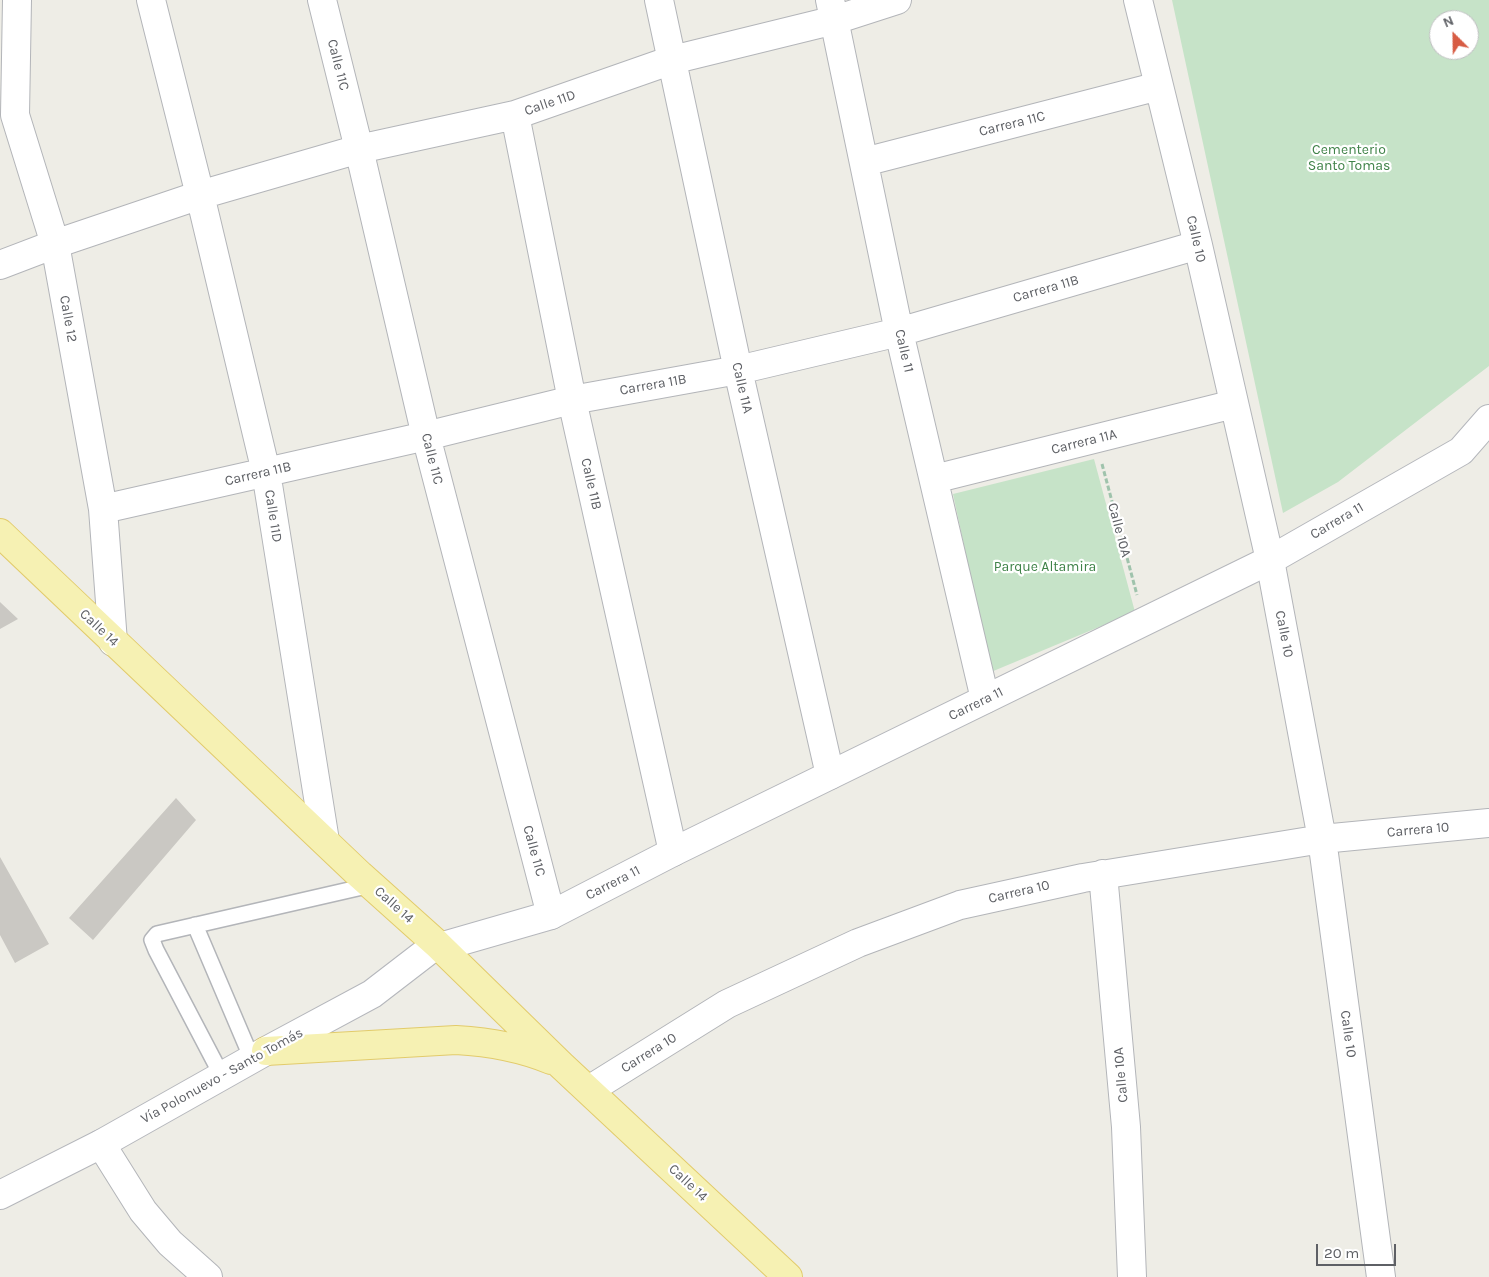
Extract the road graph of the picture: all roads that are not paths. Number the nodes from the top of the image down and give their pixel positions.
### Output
1 (17, 0) edge
2 (150, 0) edge
3 (322, 0) edge
4 (659, 0) edge
5 (898, 0) edge
6 (1138, 0) edge
7 (833, 10) edge
8 (672, 60) junction
9 (1159, 86) junction
10 (515, 115) junction
11 (10, 130) edge
12 (359, 149) junction
13 (864, 162) junction
14 (200, 195) junction
15 (55, 244) junction
16 (1198, 244) junction
17 (0, 265) edge
18 (899, 332) junction
19 (738, 370) junction
20 (572, 400) junction
21 (1234, 404) junction
22 (1489, 419) edge
23 (426, 436) junction
24 (266, 472) junction
25 (934, 479) junction
26 (103, 509) junction
27 (0, 533) edge
28 (1270, 560) junction
29 (113, 642) junction
30 (985, 699) junction
31 (830, 775) junction
32 (1489, 823) edge
33 (1322, 839) junction
34 (325, 842) junction
35 (672, 852) junction
36 (1103, 874) junction
37 (371, 885) junction
38 (551, 915) junction
39 (195, 925) junction
40 (438, 946) junction
41 (259, 1055) junction
42 (561, 1064) junction
43 (222, 1076) junction
44 (589, 1090) junction
45 (101, 1144) junction
46 (0, 1195) edge
47 (208, 1277) edge
48 (788, 1277) edge
49 (1132, 1277) edge
50 (1381, 1277) edge

1 - 11 street, Calle 12
2 - 14 street, Calle 11D
3 - 12 street, Calle 11C
4 - 8 street, Calle 11A
5 - 7 street, Calle 11D
6 - 9 street, Calle 10
7 - 8 street, Calle 11D
7 - 13 street, Calle 11
8 - 10 street, Calle 11D
8 - 19 street, Calle 11A
9 - 13 street, Carrera 11C
9 - 16 street, Calle 10
10 - 12 street, Calle 11D
10 - 20 street, Calle 11B
11 - 15 street, Calle 12
12 - 14 street, Calle 11D
12 - 23 street, Calle 11C
13 - 18 street, Calle 11
14 - 15 street, Calle 11D
14 - 24 street, Calle 11D
15 - 17 street, Calle 11D
15 - 26 street, Calle 12
16 - 18 street, Carrera 11B
16 - 21 street, Calle 10
18 - 19 street, Carrera 11B
18 - 25 street, Calle 11
19 - 20 street, Carrera 11B
19 - 31 street, Calle 11A
20 - 23 street, Carrera 11B
20 - 35 street, Calle 11B
21 - 25 street, Carrera 11A
21 - 28 street, Calle 10
22 - 28 street, Carrera 11
23 - 24 street, Carrera 11B
23 - 38 street, Calle 11C
24 - 26 street, Carrera 11B
24 - 34 street, Calle 11D
25 - 30 street, Calle 11
26 - 29 street, Calle 12
27 - 29 main road, Calle 14
28 - 30 street, Carrera 11
28 - 33 street, Calle 10
29 - 34 main road, Calle 14
30 - 31 street, Carrera 11
31 - 35 street, Carrera 11
32 - 33 street, Carrera 10
33 - 36 street, Carrera 10
33 - 50 street, Calle 10
34 - 37 main road, Calle 14
35 - 38 street, Carrera 11
36 - 44 street, Carrera 10
36 - 49 street, Calle 10A
37 - 39 lane
37 - 40 main road, Calle 14
38 - 40 street, Carrera 11
39 - 41 lane
39 - 43 lane
40 - 41 street, Vía Polonuevo - Santo Tomás
40 - 42 main road, Calle 14
41 - 42 main road
41 - 43 street, Vía Polonuevo - Santo Tomás
42 - 44 main road, Calle 14
43 - 45 street, Vía Polonuevo - Santo Tomás
44 - 48 main road, Calle 14
45 - 46 street, Vía Polonuevo - Santo Tomás
45 - 47 street

